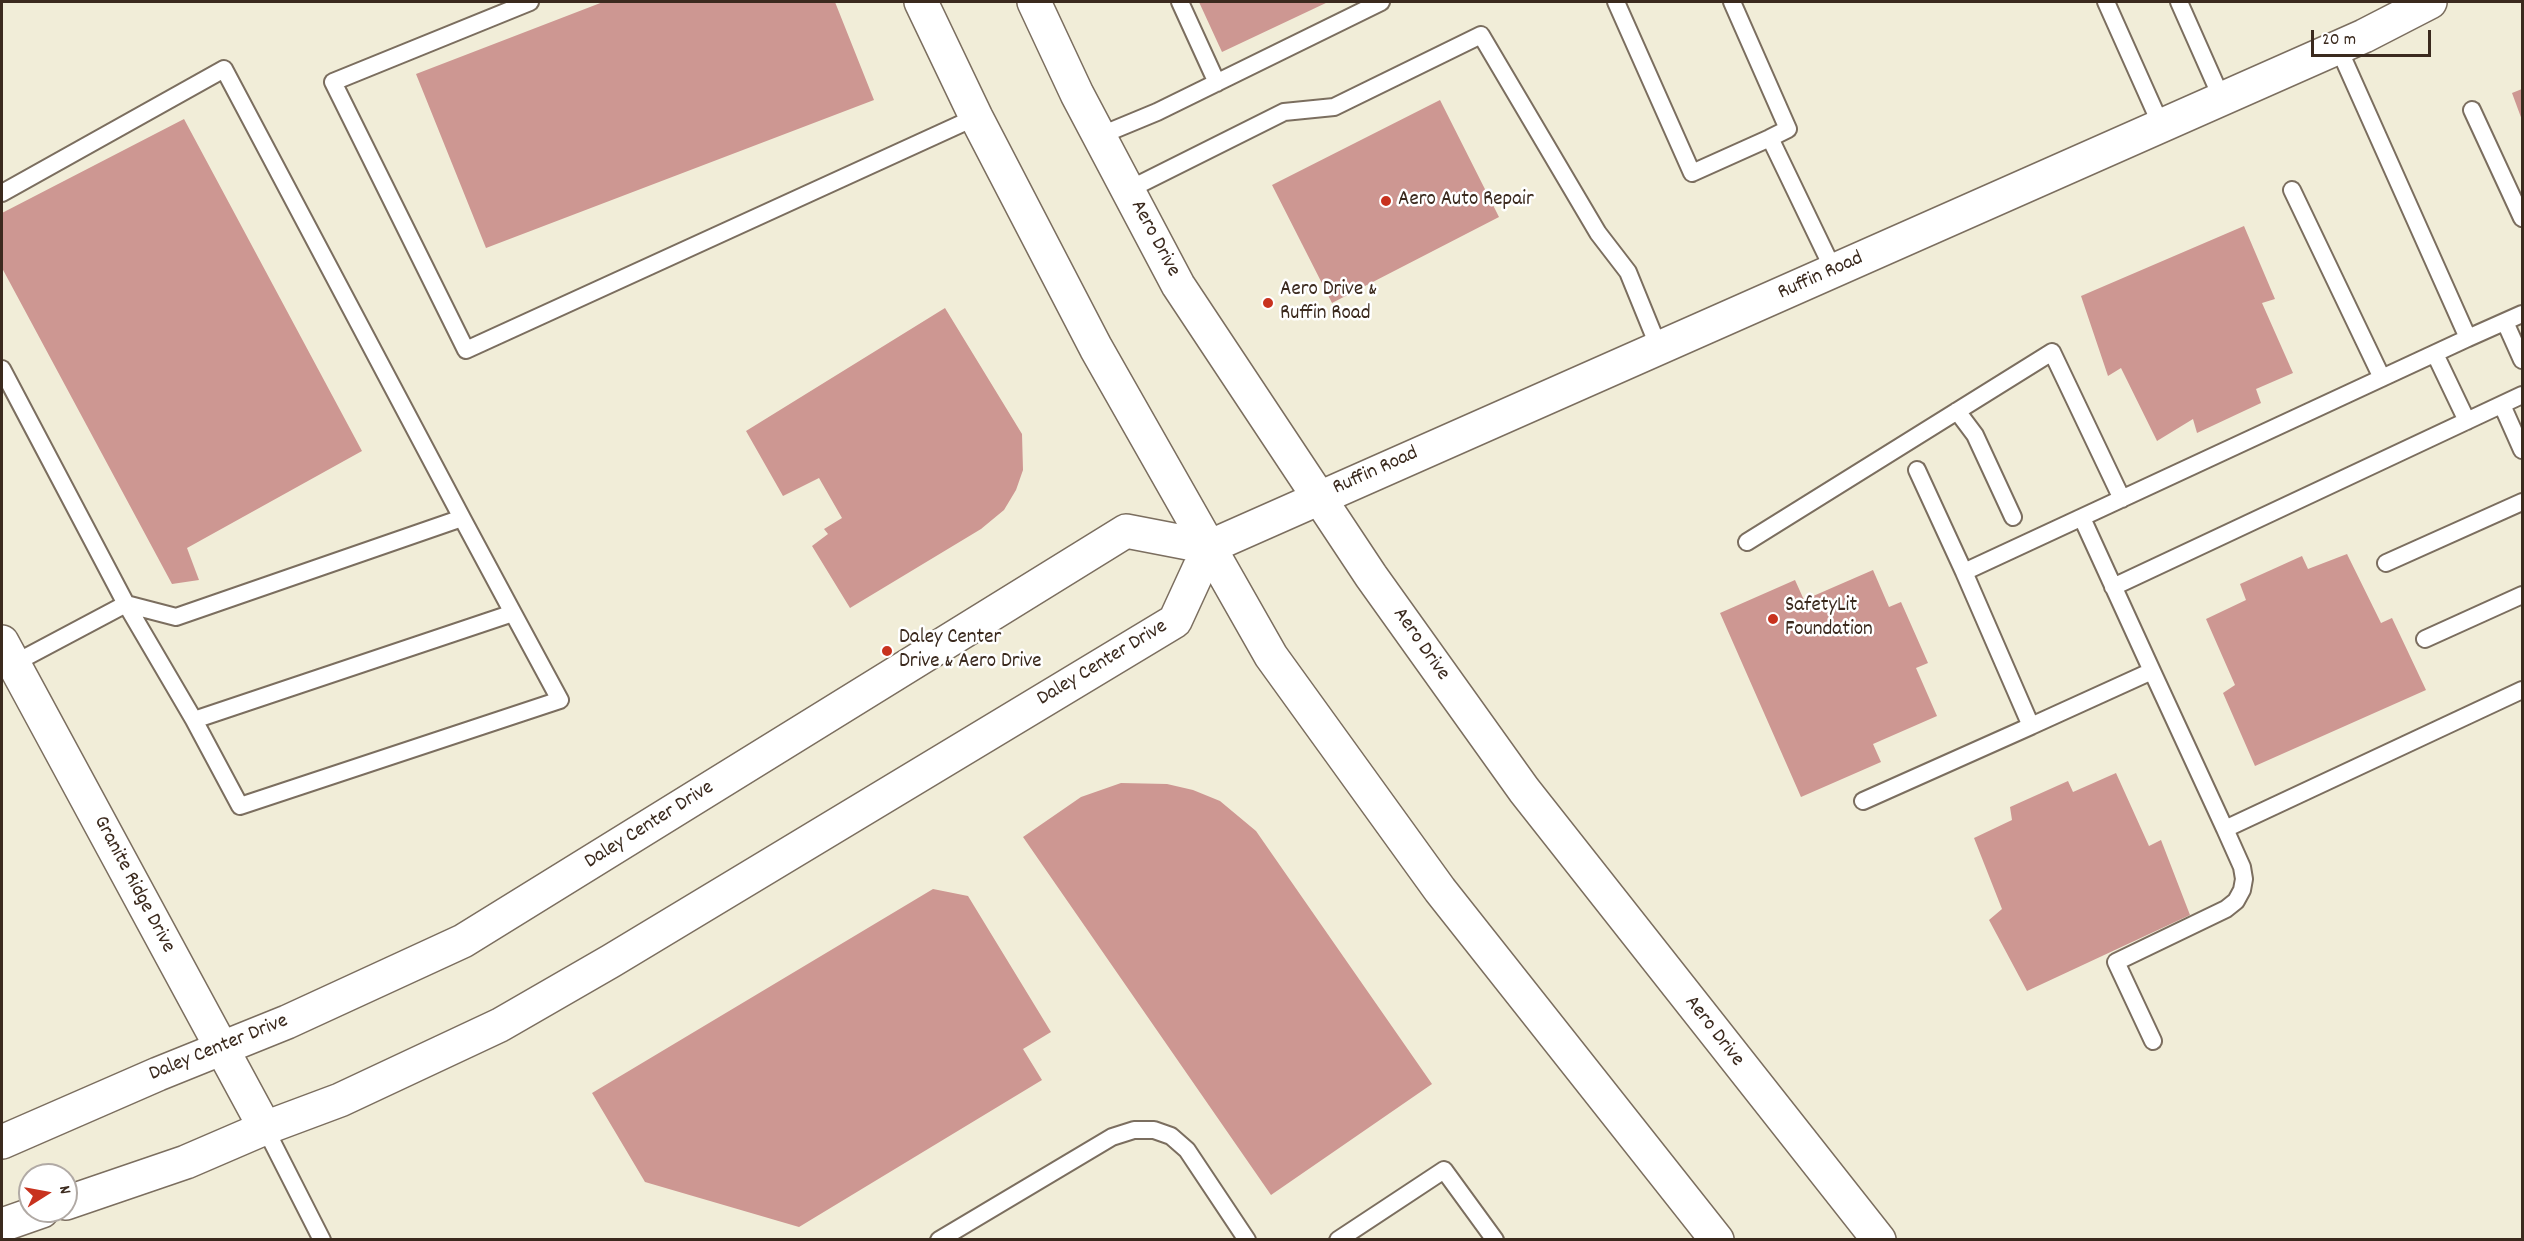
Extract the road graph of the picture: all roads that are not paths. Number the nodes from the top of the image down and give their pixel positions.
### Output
1 (530, 2) edge
2 (921, 2) edge
3 (1034, 2) edge
4 (1180, 2) edge
5 (1381, 2) edge
6 (1616, 2) edge
7 (1732, 2) edge
8 (2106, 2) edge
9 (2179, 2) edge
10 (2430, 2) edge
11 (2338, 47) junction
12 (1217, 83) junction
13 (2222, 99) junction
14 (2472, 110) dead end
15 (976, 117) junction
16 (2161, 125) junction
17 (1100, 136) junction
18 (1770, 138) junction
19 (1128, 190) junction
20 (2292, 190) dead end
21 (2, 193) edge
22 (2523, 218) edge
23 (1834, 271) junction
24 (2523, 314) edge
25 (2505, 322) junction
26 (2468, 338) junction
27 (1659, 348) junction
28 (2435, 354) junction
29 (2523, 360) edge
30 (2, 369) edge
31 (2382, 378) junction
32 (2523, 395) edge
33 (2502, 405) junction
34 (1957, 411) junction
35 (2467, 421) junction
36 (2523, 450) edge
37 (1917, 470) dead end
38 (1318, 497) junction
39 (2122, 499) junction
40 (2523, 502) edge
41 (2013, 517) dead end
42 (2082, 518) junction
43 (462, 519) junction
44 (1747, 542) dead end
45 (1209, 547) junction
46 (2386, 563) dead end
47 (1964, 572) junction
48 (2114, 587) junction
49 (2523, 595) edge
50 (126, 604) junction
51 (513, 613) junction
52 (2425, 639) dead end
53 (7, 653) edge
54 (2152, 671) junction
55 (2523, 690) edge
56 (194, 720) junction
57 (2031, 726) junction
58 (1863, 801) dead end
59 (2224, 829) junction
60 (2153, 1041) dead end
61 (222, 1048) junction
62 (265, 1128) junction
63 (2, 1142) edge
64 (78, 1199) edge
65 (18, 1219) edge
66 (2, 1225) edge
67 (322, 1239) edge
68 (939, 1239) edge
69 (1247, 1239) edge
70 (1338, 1239) edge
71 (1495, 1239) edge
72 (1717, 1239) edge
73 (1879, 1239) edge

1 - 15 lane
2 - 15 main road
3 - 17 main road, Aero Drive
4 - 12 lane
5 - 12 lane
6 - 18 lane
7 - 18 lane
8 - 16 lane
9 - 13 lane
10 - 11 main road, Ruffin Road
11 - 13 main road, Ruffin Road
11 - 26 lane
12 - 17 lane
13 - 16 main road, Ruffin Road
14 - 22 lane
15 - 45 main road
16 - 23 main road, Ruffin Road
17 - 19 main road, Aero Drive
18 - 23 lane
19 - 27 lane
19 - 38 main road, Aero Drive
20 - 31 lane
21 - 43 lane
23 - 27 main road, Ruffin Road
24 - 25 lane
25 - 26 lane
25 - 29 lane
26 - 28 lane
27 - 38 main road, Ruffin Road
28 - 31 lane
28 - 35 lane
30 - 50 lane
31 - 39 lane
32 - 33 lane
33 - 35 lane
33 - 36 lane
34 - 39 lane
34 - 41 lane
34 - 44 lane
35 - 48 lane
37 - 47 lane
38 - 45 main road, Ruffin Road
38 - 73 main road, Aero Drive
39 - 42 lane
40 - 46 lane
42 - 47 lane
42 - 48 lane
43 - 50 lane
43 - 51 lane
45 - 61 main road, Daley Center Drive
45 - 62 main road, Daley Center Drive
45 - 72 main road
47 - 57 lane
48 - 54 lane
49 - 52 lane
50 - 53 lane
50 - 56 lane
51 - 56 lane
51 - 56 lane
53 - 61 main road, Granite Ridge Drive
54 - 57 lane
54 - 59 lane
55 - 59 lane
57 - 58 lane
59 - 60 lane
61 - 62 main road, Granite Ridge Drive
61 - 63 main road, Daley Center Drive
62 - 64 main road, Daley Center Drive
62 - 67 lane
65 - 66 main road
68 - 69 lane
70 - 71 lane

